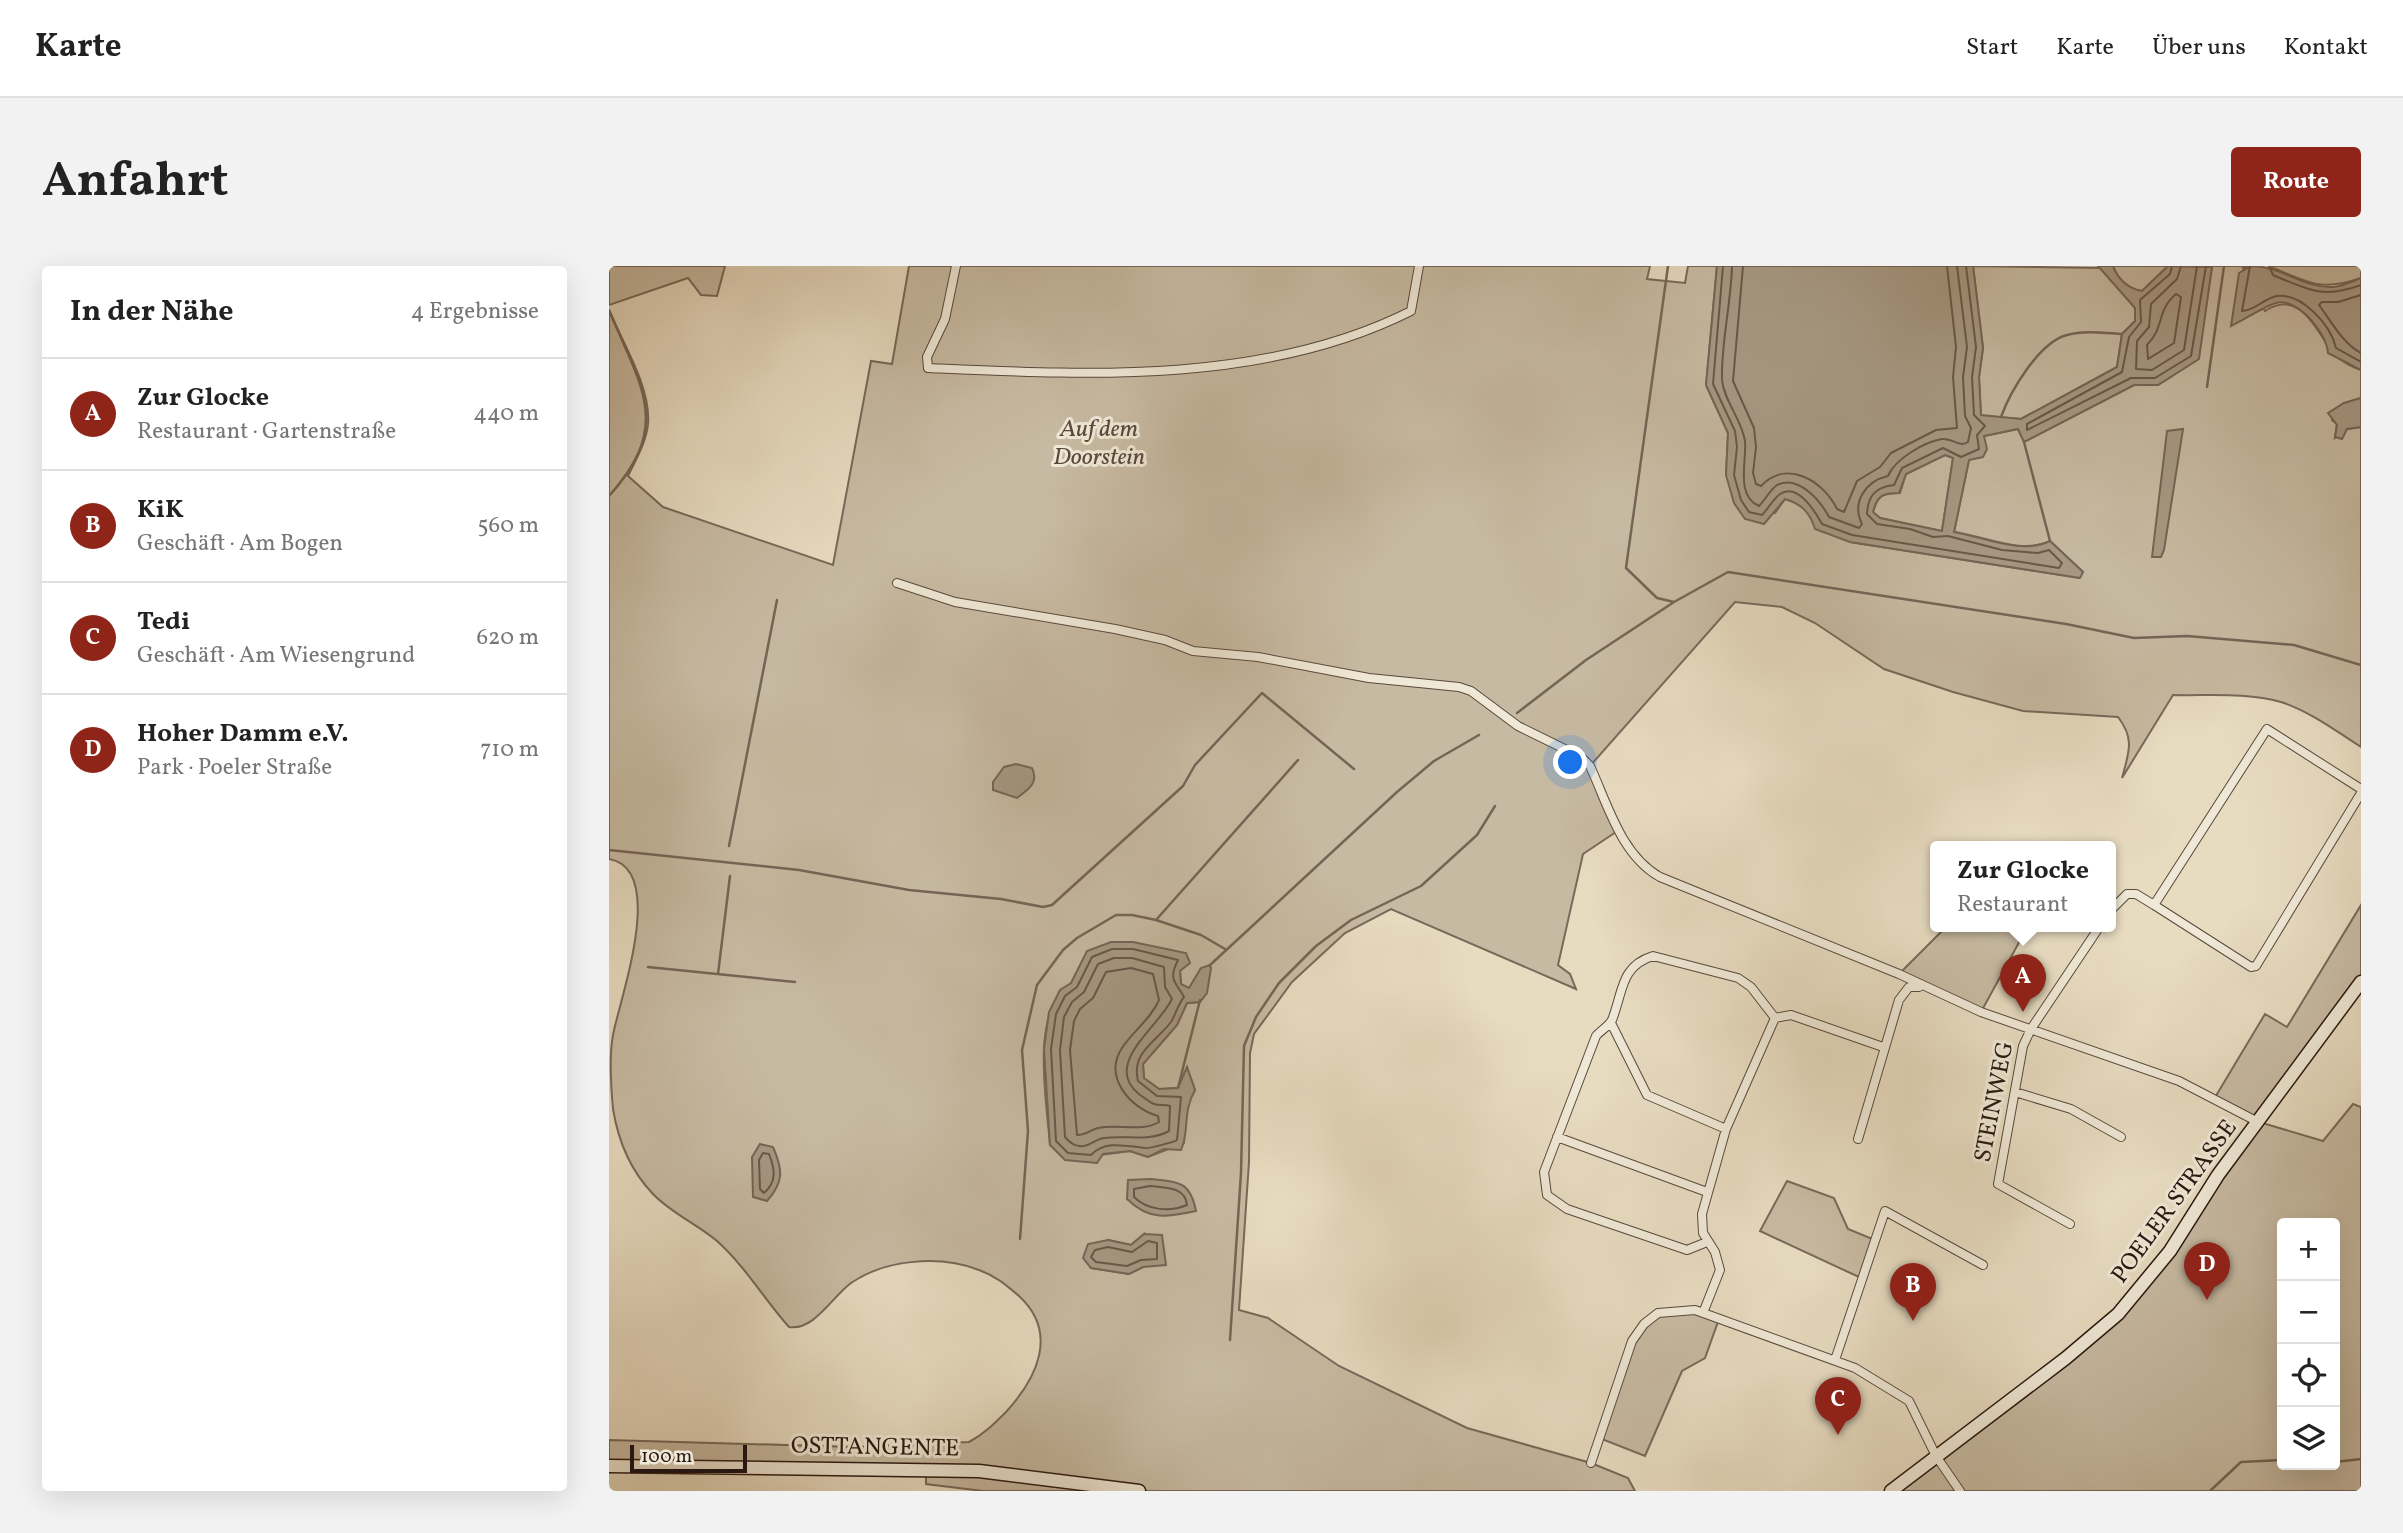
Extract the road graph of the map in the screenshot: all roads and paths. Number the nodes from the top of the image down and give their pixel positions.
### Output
1 (956, 266) edge
2 (1419, 266) edge
3 (897, 583) dead end
4 (2361, 791) edge
5 (2116, 905) edge
6 (2154, 905) junction
7 (2096, 932) edge
8 (2361, 982) edge
9 (1922, 987) junction
10 (1775, 1018) junction
11 (1611, 1023) junction
12 (2031, 1029) junction
13 (1883, 1047) junction
14 (2015, 1092) junction
15 (2258, 1122) junction
16 (1726, 1129) junction
17 (1557, 1137) junction
18 (2121, 1137) dead end
19 (1858, 1139) dead end
20 (1707, 1192) junction
21 (2070, 1224) dead end
22 (1707, 1241) junction
23 (1983, 1265) dead end
24 (1703, 1313) junction
25 (1835, 1360) junction
26 (1936, 1456) junction
27 (1591, 1463) dead end
28 (609, 1466) edge
29 (1139, 1491) edge
30 (1891, 1491) edge
31 (1961, 1491) edge

1 - 2 street
3 - 9 street
4 - 6 street
4 - 6 street
5 - 6 street
7 - 12 street, STEINWEG
8 - 15 main road, POELER STRASSE
9 - 12 street
9 - 13 street
10 - 11 street
10 - 13 street
10 - 16 street
11 - 16 street
11 - 17 street
12 - 14 street, STEINWEG
12 - 15 street
13 - 19 street
14 - 18 street
14 - 21 street, STEINWEG
15 - 26 main road, POELER STRASSE
16 - 20 street
17 - 20 street
17 - 22 street
20 - 22 street
22 - 24 street
23 - 25 street
24 - 25 street
24 - 27 street
25 - 26 street
26 - 30 main road, POELER STRASSE
26 - 31 street
28 - 29 main road, OSTTANGENTE

